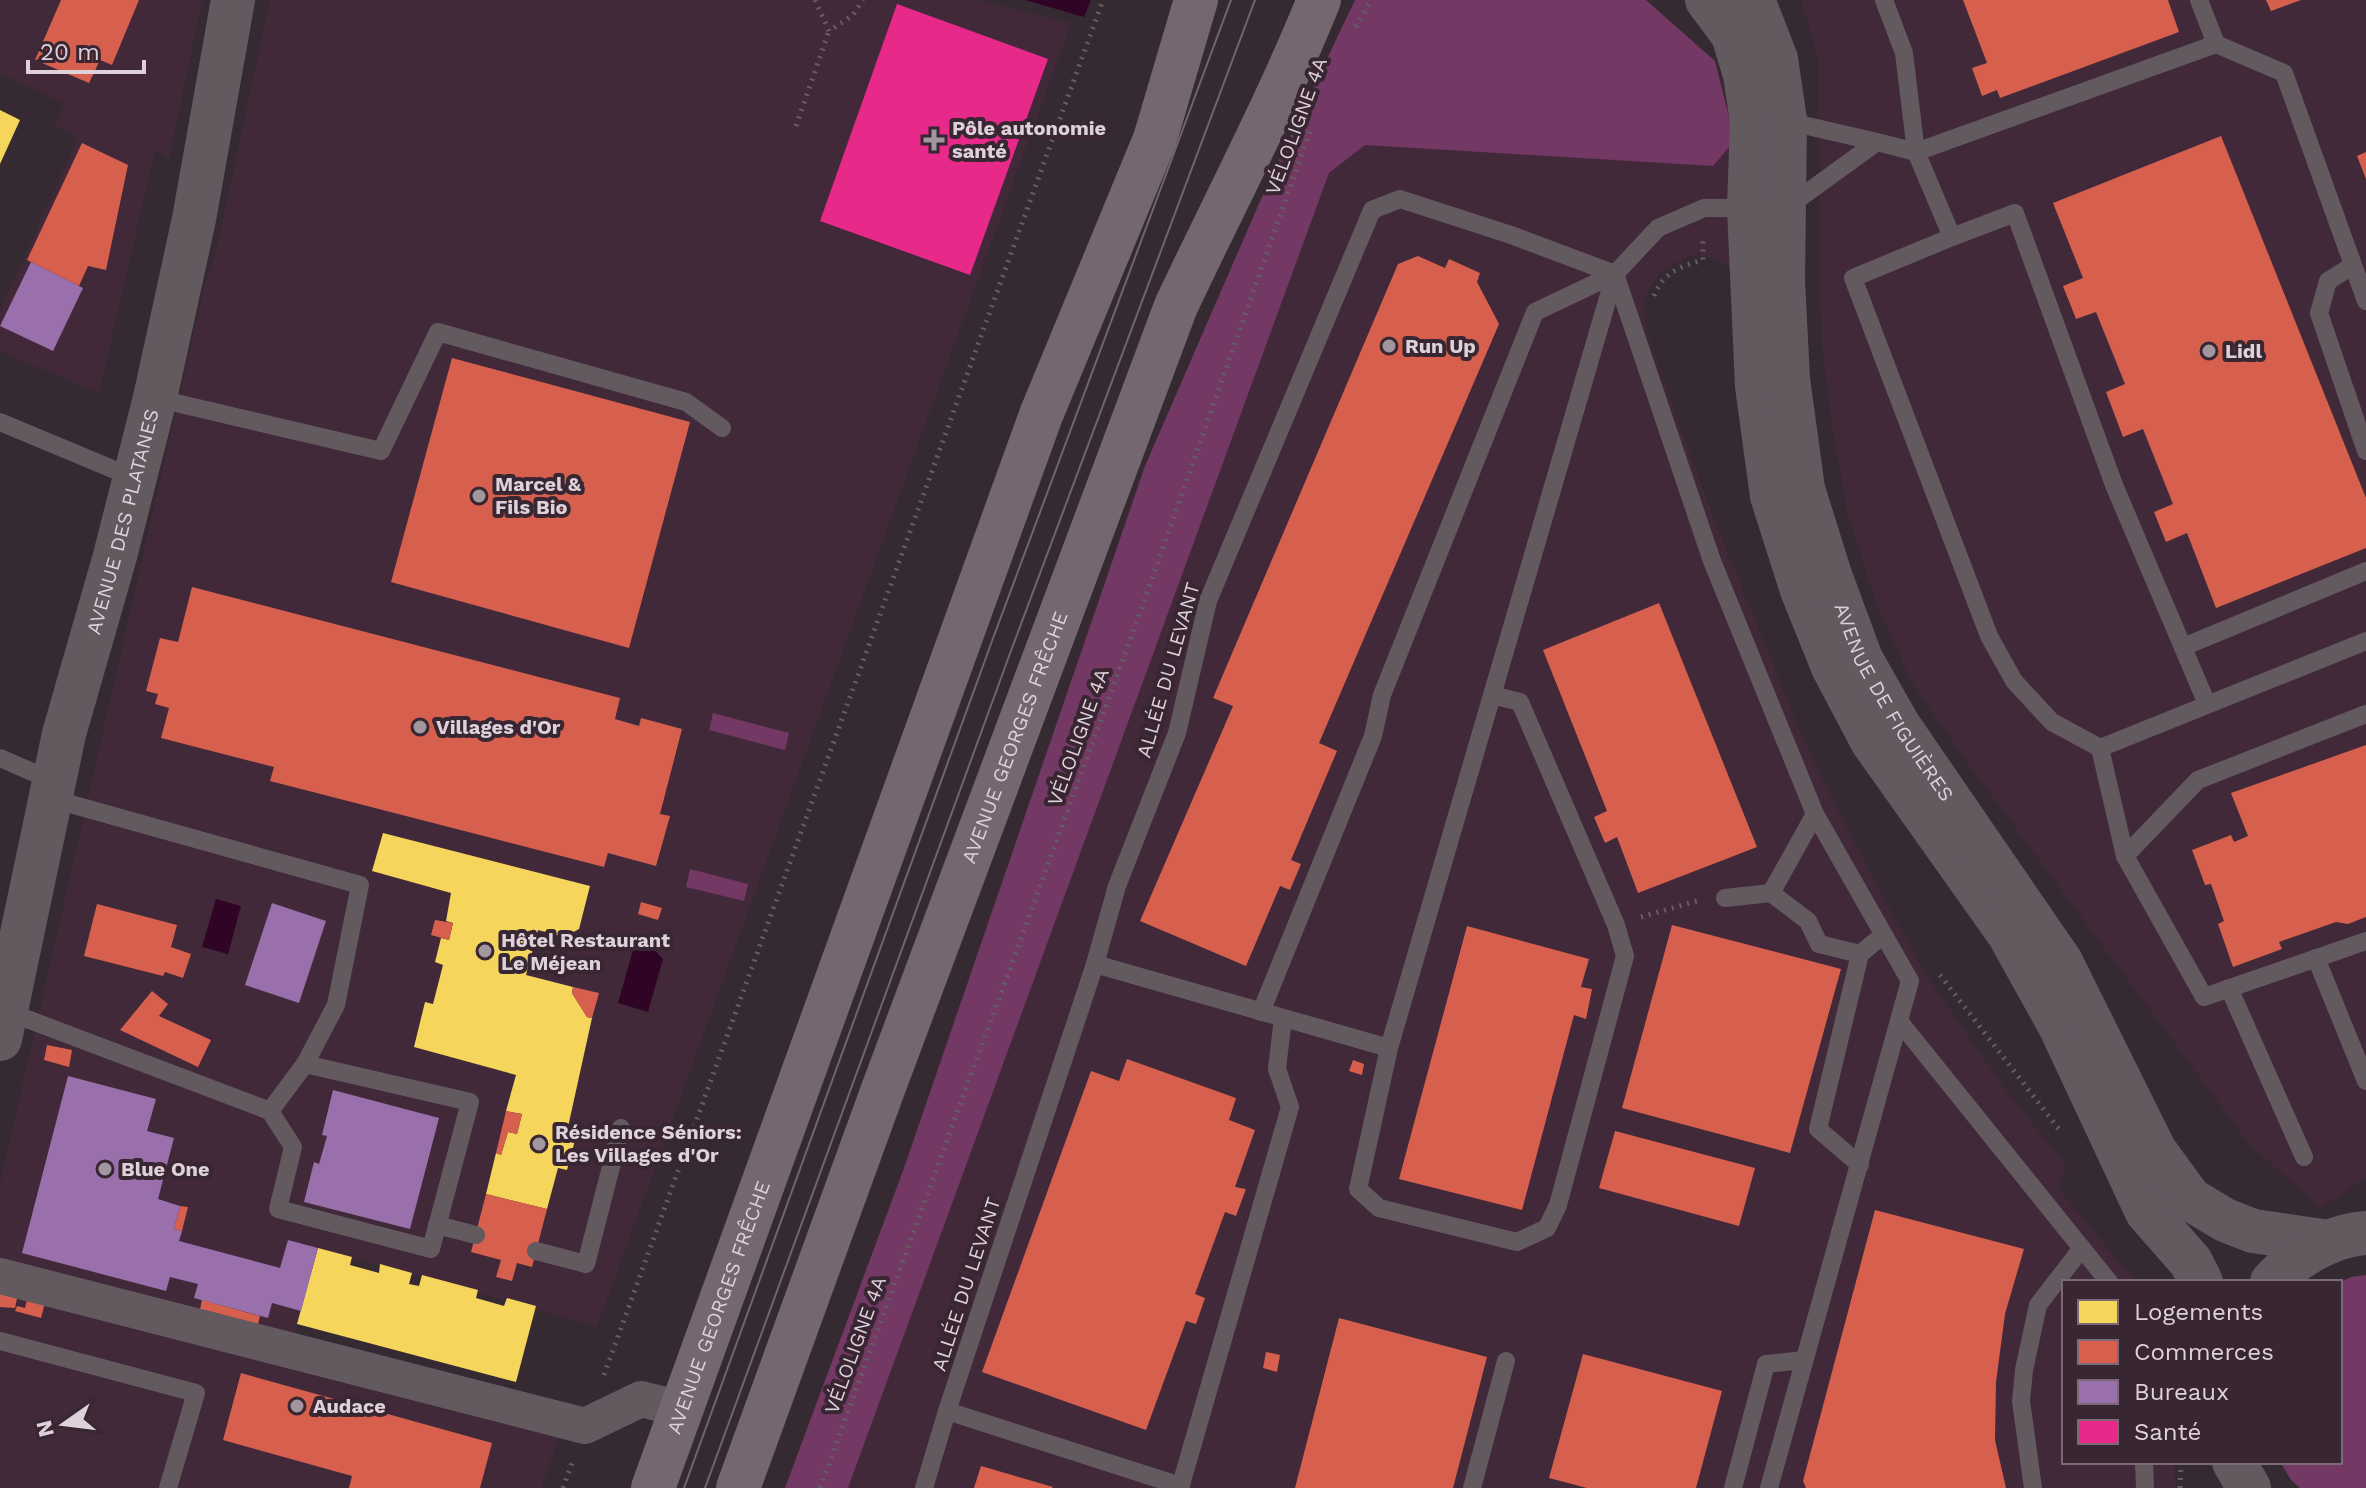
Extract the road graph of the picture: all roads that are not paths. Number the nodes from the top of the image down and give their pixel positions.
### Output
1 (233, 0) edge
2 (1196, 0) edge
3 (1319, 0) edge
4 (1707, 0) edge
5 (1753, 0) edge
6 (1884, 0) edge
7 (2199, 0) edge
8 (2216, 44) junction
9 (1785, 120) junction
10 (1877, 142) junction
11 (1916, 152) junction
12 (1766, 209) junction
13 (1952, 237) junction
14 (2352, 266) junction
15 (1615, 274) junction
16 (2366, 301) edge
17 (155, 398) junction
18 (0, 422) edge
19 (722, 428) dead end
20 (2366, 451) edge
21 (134, 478) junction
22 (2366, 571) edge
23 (2366, 641) edge
24 (2183, 647) junction
25 (1492, 695) junction
26 (2207, 704) junction
27 (2366, 714) edge
28 (2100, 748) junction
29 (0, 758) edge
30 (51, 789) junction
31 (1815, 814) junction
32 (2125, 856) junction
33 (1771, 893) junction
34 (1725, 898) road end
35 (10, 930) edge
36 (1882, 936) junction
37 (2366, 941) edge
38 (1860, 954) junction
39 (2316, 958) junction
40 (1095, 964) junction
41 (2229, 988) junction
42 (1261, 1012) junction
43 (1283, 1018) junction
44 (1899, 1021) junction
45 (2, 1025) edge
46 (1389, 1048) junction
47 (305, 1064) junction
48 (2366, 1081) edge
49 (270, 1111) junction
50 (621, 1128) dead end
51 (2304, 1157) dead end
52 (1860, 1165) junction
53 (437, 1225) junction
54 (2356, 1233) edge
55 (476, 1235) dead end
56 (2082, 1248) junction
57 (536, 1251) dead end
58 (0, 1276) edge
59 (2107, 1280) edge
60 (2200, 1280) edge
61 (2274, 1280) edge
62 (0, 1341) edge
63 (1804, 1360) junction
64 (1506, 1361) dead end
65 (681, 1409) junction
66 (947, 1411) junction
67 (2144, 1464) edge
68 (2233, 1464) edge
69 (2235, 1464) edge
70 (1180, 1487) edge
71 (168, 1488) edge
72 (653, 1488) edge
73 (738, 1488) edge
74 (924, 1488) edge
75 (1472, 1488) edge
76 (1733, 1488) edge
77 (1769, 1488) edge
78 (2033, 1488) edge
79 (2145, 1488) edge
80 (2226, 1488) edge
81 (2249, 1488) edge

1 - 17 main road, AVENUE DES PLATANES
2 - 65 main road, AVENUE GEORGES FRÊCHE
3 - 73 main road, AVENUE GEORGES FRÊCHE
4 - 12 main road, AVENUE DE FIGUIÈRES
5 - 9 main road, AVENUE DE FIGUIÈRES
6 - 11 lane
7 - 8 lane
8 - 11 lane
8 - 14 lane
9 - 10 lane
9 - 12 main road, AVENUE DE FIGUIÈRES
10 - 11 lane
10 - 12 lane
11 - 13 lane
12 - 15 lane
12 - 54 main road, AVENUE DE FIGUIÈRES
12 - 60 main road, AVENUE DE FIGUIÈRES
13 - 24 lane
13 - 28 lane
14 - 16 lane
14 - 20 lane
15 - 25 lane
15 - 31 lane
15 - 40 lane, ALLÉE DU LEVANT
15 - 42 lane
17 - 19 lane
17 - 21 main road, AVENUE DES PLATANES
18 - 21 lane
21 - 30 main road, AVENUE DES PLATANES
22 - 24 lane
23 - 26 lane
24 - 26 lane
25 - 46 lane
25 - 46 lane
26 - 28 lane
27 - 32 lane
28 - 32 lane
29 - 30 lane
30 - 35 main road, AVENUE DES PLATANES
30 - 47 lane
31 - 33 lane
31 - 36 lane
32 - 41 lane
33 - 34 lane
33 - 38 lane
35 - 45 main road, AVENUE DES PLATANES
36 - 38 lane
36 - 44 lane
37 - 39 lane
38 - 52 lane
39 - 41 lane
39 - 48 lane
40 - 42 lane
40 - 66 lane, ALLÉE DU LEVANT
41 - 51 lane
42 - 43 lane
43 - 46 lane
43 - 70 lane
44 - 52 lane
44 - 56 lane
45 - 49 lane
47 - 49 lane
47 - 53 lane
49 - 53 lane
50 - 57 lane
52 - 63 lane
53 - 55 lane
54 - 61 main road
56 - 59 lane
56 - 78 lane
58 - 65 street
62 - 71 lane
63 - 76 lane
63 - 77 lane
64 - 75 lane
65 - 72 main road, AVENUE GEORGES FRÊCHE
66 - 70 lane
66 - 74 lane, ALLÉE DU LEVANT
67 - 79 lane
68 - 80 main road
69 - 81 main road

